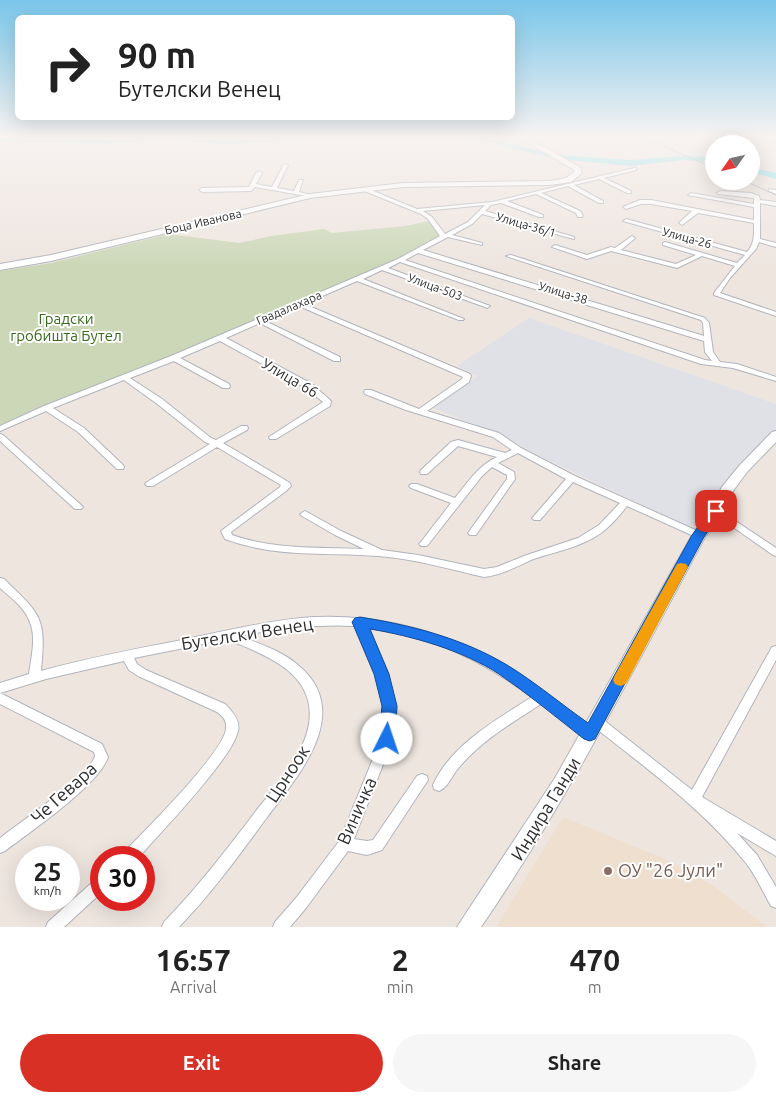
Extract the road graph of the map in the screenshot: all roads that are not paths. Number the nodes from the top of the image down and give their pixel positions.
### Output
1 (256, 181) edge
2 (278, 181) edge
3 (300, 181) dead end
4 (574, 181) edge
5 (608, 181) edge
6 (570, 182) junction
7 (254, 185) junction
8 (274, 188) junction
9 (364, 189) junction
10 (202, 190) dead end
11 (535, 192) junction
12 (629, 192) dead end
13 (296, 193) junction
14 (720, 193) dead end
15 (691, 195) dead end
16 (310, 196) junction
17 (501, 201) junction
18 (601, 202) dead end
19 (492, 203) junction
20 (757, 204) junction
21 (776, 204) edge
22 (626, 207) dead end
23 (418, 210) junction
24 (696, 211) junction
25 (481, 212) junction
26 (541, 216) dead end
27 (580, 216) dead end
28 (626, 221) dead end
29 (756, 222) junction
30 (682, 223) dead end
31 (446, 236) junction
32 (572, 238) dead end
33 (632, 238) dead end
34 (757, 240) junction
35 (480, 244) dead end
36 (665, 244) dead end
37 (776, 245) edge
38 (555, 247) dead end
39 (617, 250) junction
40 (418, 251) junction
41 (749, 254) junction
42 (700, 255) junction
43 (509, 256) dead end
44 (400, 260) junction
45 (738, 266) junction
46 (0, 267) edge
47 (383, 268) junction
48 (358, 279) junction
49 (298, 304) junction
50 (487, 306) dead end
51 (776, 314) edge
52 (461, 319) dead end
53 (260, 321) junction
54 (220, 338) junction
55 (706, 338) junction
56 (174, 358) junction
57 (337, 358) dead end
58 (717, 363) junction
59 (124, 378) junction
60 (776, 379) edge
61 (226, 386) dead end
62 (368, 392) dead end
63 (47, 408) junction
64 (421, 411) junction
65 (244, 428) dead end
66 (0, 429) edge
67 (776, 435) edge
68 (273, 437) dead end
69 (0, 438) edge
70 (214, 444) junction
71 (518, 450) junction
72 (504, 456) junction
73 (491, 463) junction
74 (120, 467) dead end
75 (424, 472) dead end
76 (572, 478) junction
77 (150, 484) dead end
78 (414, 486) dead end
79 (457, 502) junction
80 (624, 503) junction
81 (78, 507) dead end
82 (716, 511) junction
83 (305, 514) dead end
84 (537, 518) dead end
85 (473, 533) dead end
86 (699, 535) junction
87 (424, 544) dead end
88 (381, 553) junction
89 (776, 553) edge
90 (0, 582) edge
91 (360, 622) junction
92 (227, 635) junction
93 (776, 650) edge
94 (127, 656) junction
95 (36, 676) junction
96 (0, 688) edge
97 (0, 698) edge
98 (540, 698) junction
99 (594, 728) junction
100 (422, 780) dead end
101 (439, 784) dead end
102 (694, 799) junction
103 (345, 844) junction
104 (0, 846) edge
105 (139, 846) edge
106 (776, 849) edge
107 (90, 894) edge
108 (776, 901) edge
109 (53, 927) edge
110 (169, 927) edge
111 (280, 927) edge
112 (468, 927) edge

1 - 7 street
2 - 8 street
3 - 13 street
4 - 6 street, Гвадалахара
5 - 12 street
6 - 9 street, Боца Иванова
6 - 11 street, Гвадалахара
6 - 18 street
7 - 8 street
7 - 10 street
8 - 13 street
9 - 16 street, Боца Иванова
9 - 23 street
11 - 17 street, Гвадалахара
11 - 27 street
13 - 16 street
14 - 20 street
15 - 20 street
16 - 46 street, Боца Иванова
17 - 19 street, Гвадалахара
17 - 26 street
19 - 23 street
19 - 25 street, Гвадалахара
20 - 21 street
20 - 29 street
22 - 24 street
23 - 31 street
24 - 29 street
24 - 30 street
25 - 31 street, Гвадалахара
25 - 32 street, Улица-36/1
28 - 41 street, Улица-26
29 - 34 street
31 - 35 street
31 - 40 street, Гвадалахара
33 - 39 street
34 - 37 street
34 - 41 street
36 - 42 street
38 - 39 street
39 - 42 street
40 - 44 street, Гвадалахара
40 - 55 street, Улица-38
41 - 45 street
42 - 45 street
43 - 55 street
44 - 47 street, Гвадалахара
44 - 58 street
45 - 51 street
47 - 48 street, Гвадалахара
47 - 50 street, Улица-503
48 - 49 street, Гвадалахара
48 - 52 street
49 - 53 street, Гвадалахара
49 - 64 street
53 - 54 street, Гвадалахара
53 - 57 street
54 - 56 street, Гвадалахара
54 - 68 street, Улица 66
55 - 58 street
56 - 59 street, Гвадалахара
56 - 61 street
58 - 60 street
59 - 63 street, Гвадалахара
59 - 70 street
62 - 64 street
63 - 66 street, Гвадалахара
63 - 74 street
64 - 71 street
65 - 70 street
67 - 82 street, Индира Ганди
69 - 81 street
70 - 77 street
70 - 88 street
71 - 72 street
71 - 76 street
72 - 73 street
72 - 75 street
73 - 79 street
73 - 85 street
76 - 80 street
76 - 84 street
78 - 79 street
79 - 87 street
80 - 86 street
80 - 88 street
82 - 86 street, Индира Ганди
82 - 89 street
83 - 88 street
86 - 99 street, Индира Ганди
90 - 95 street
91 - 92 street, Бутелски Венец
91 - 98 street, Бутелски Венец
91 - 103 street, Виничка
92 - 94 street, Бутелски Венец
92 - 110 street, Црноок
93 - 102 street
94 - 95 street, Бутелски Венец
94 - 105 street
95 - 96 street, Бутелски Венец
97 - 104 street, Че Гевара
98 - 99 street, Бутелски Венец
98 - 101 street
99 - 102 street, Бутелски Венец
99 - 112 street, Индира Ганди
100 - 103 street
102 - 106 street, Бутелски Венец
102 - 108 street
103 - 111 street, Виничка
107 - 109 street

